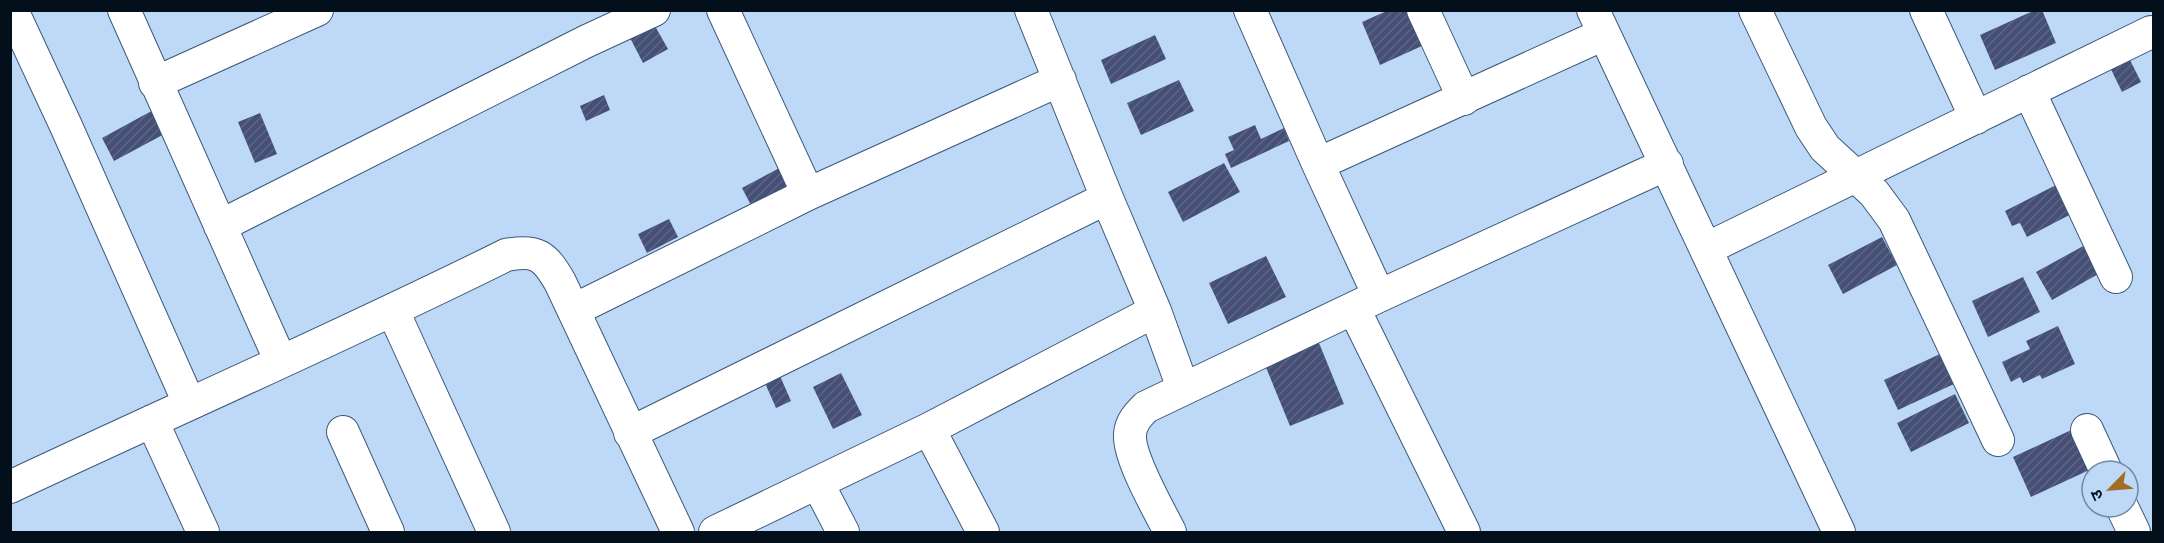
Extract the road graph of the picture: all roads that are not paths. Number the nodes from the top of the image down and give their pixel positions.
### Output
1 (12, 10) edge
2 (124, 10) edge
3 (317, 10) edge
4 (654, 10) edge
5 (723, 10) edge
6 (1031, 10) edge
7 (1251, 10) edge
8 (1422, 10) edge
9 (1755, 10) edge
10 (1926, 10) edge
11 (1599, 22) edge
12 (2149, 27) edge
13 (1060, 80) junction
14 (155, 83) junction
15 (2029, 91) junction
16 (1464, 99) junction
17 (1976, 118) junction
18 (1318, 164) junction
19 (1667, 164) junction
20 (1856, 174) junction
21 (808, 194) junction
22 (1107, 198) junction
23 (220, 226) junction
24 (1706, 249) junction
25 (2116, 277) dead end
26 (1366, 303) junction
27 (574, 310) junction
28 (393, 311) junction
29 (1155, 311) junction
30 (281, 362) junction
31 (1183, 388) junction
32 (189, 403) junction
33 (152, 421) junction
34 (929, 429) junction
35 (2087, 430) dead end
36 (343, 432) dead end
37 (630, 433) junction
38 (1998, 440) dead end
39 (2100, 459) edge
40 (818, 484) junction
41 (10, 487) edge
42 (203, 532) edge
43 (388, 532) edge
44 (494, 532) edge
45 (678, 532) edge
46 (715, 532) edge
47 (843, 532) edge
48 (983, 532) edge
49 (1170, 532) edge
50 (1464, 532) edge
51 (1839, 532) edge

1 - 32 street
2 - 14 street
3 - 14 street
4 - 23 street
5 - 21 street
6 - 13 street
7 - 18 street
8 - 16 street
9 - 20 street
10 - 17 street
11 - 16 street
11 - 19 street
12 - 15 street
13 - 21 street
13 - 22 street
14 - 23 street
15 - 17 street
15 - 25 street
16 - 18 street
17 - 20 street
18 - 26 street
19 - 24 street
19 - 26 street
20 - 24 street
20 - 38 street
21 - 27 street
22 - 29 street
22 - 37 street
23 - 30 street
24 - 51 street
26 - 31 street
26 - 50 street
27 - 28 street
27 - 37 street
28 - 30 street
28 - 44 street
29 - 31 street
29 - 34 street
30 - 32 street
31 - 49 street
32 - 33 street
33 - 41 street
33 - 42 street
34 - 40 street
34 - 48 street
35 - 39 street
36 - 43 street
37 - 45 street
40 - 46 street
40 - 47 street

